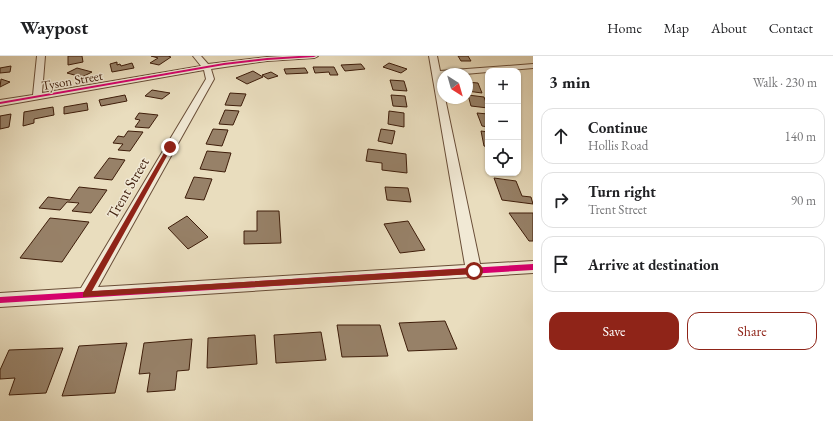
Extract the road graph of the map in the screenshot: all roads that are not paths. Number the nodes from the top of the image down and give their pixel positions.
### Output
1 (41, 56) edge
2 (197, 56) edge
3 (314, 56) edge
4 (433, 56) edge
5 (533, 66) edge
6 (205, 67) junction
7 (436, 74) junction
8 (37, 96) junction
9 (0, 103) edge
10 (533, 267) edge
11 (474, 271) junction
12 (86, 295) junction
13 (0, 300) edge

1 - 8 street
2 - 6 street
3 - 6 street, Tyson Street
4 - 7 street
5 - 7 street
6 - 8 street, Tyson Street
6 - 12 street, Trent Street
7 - 11 street
8 - 9 street, Tyson Street
10 - 11 street
11 - 12 street
12 - 13 street

